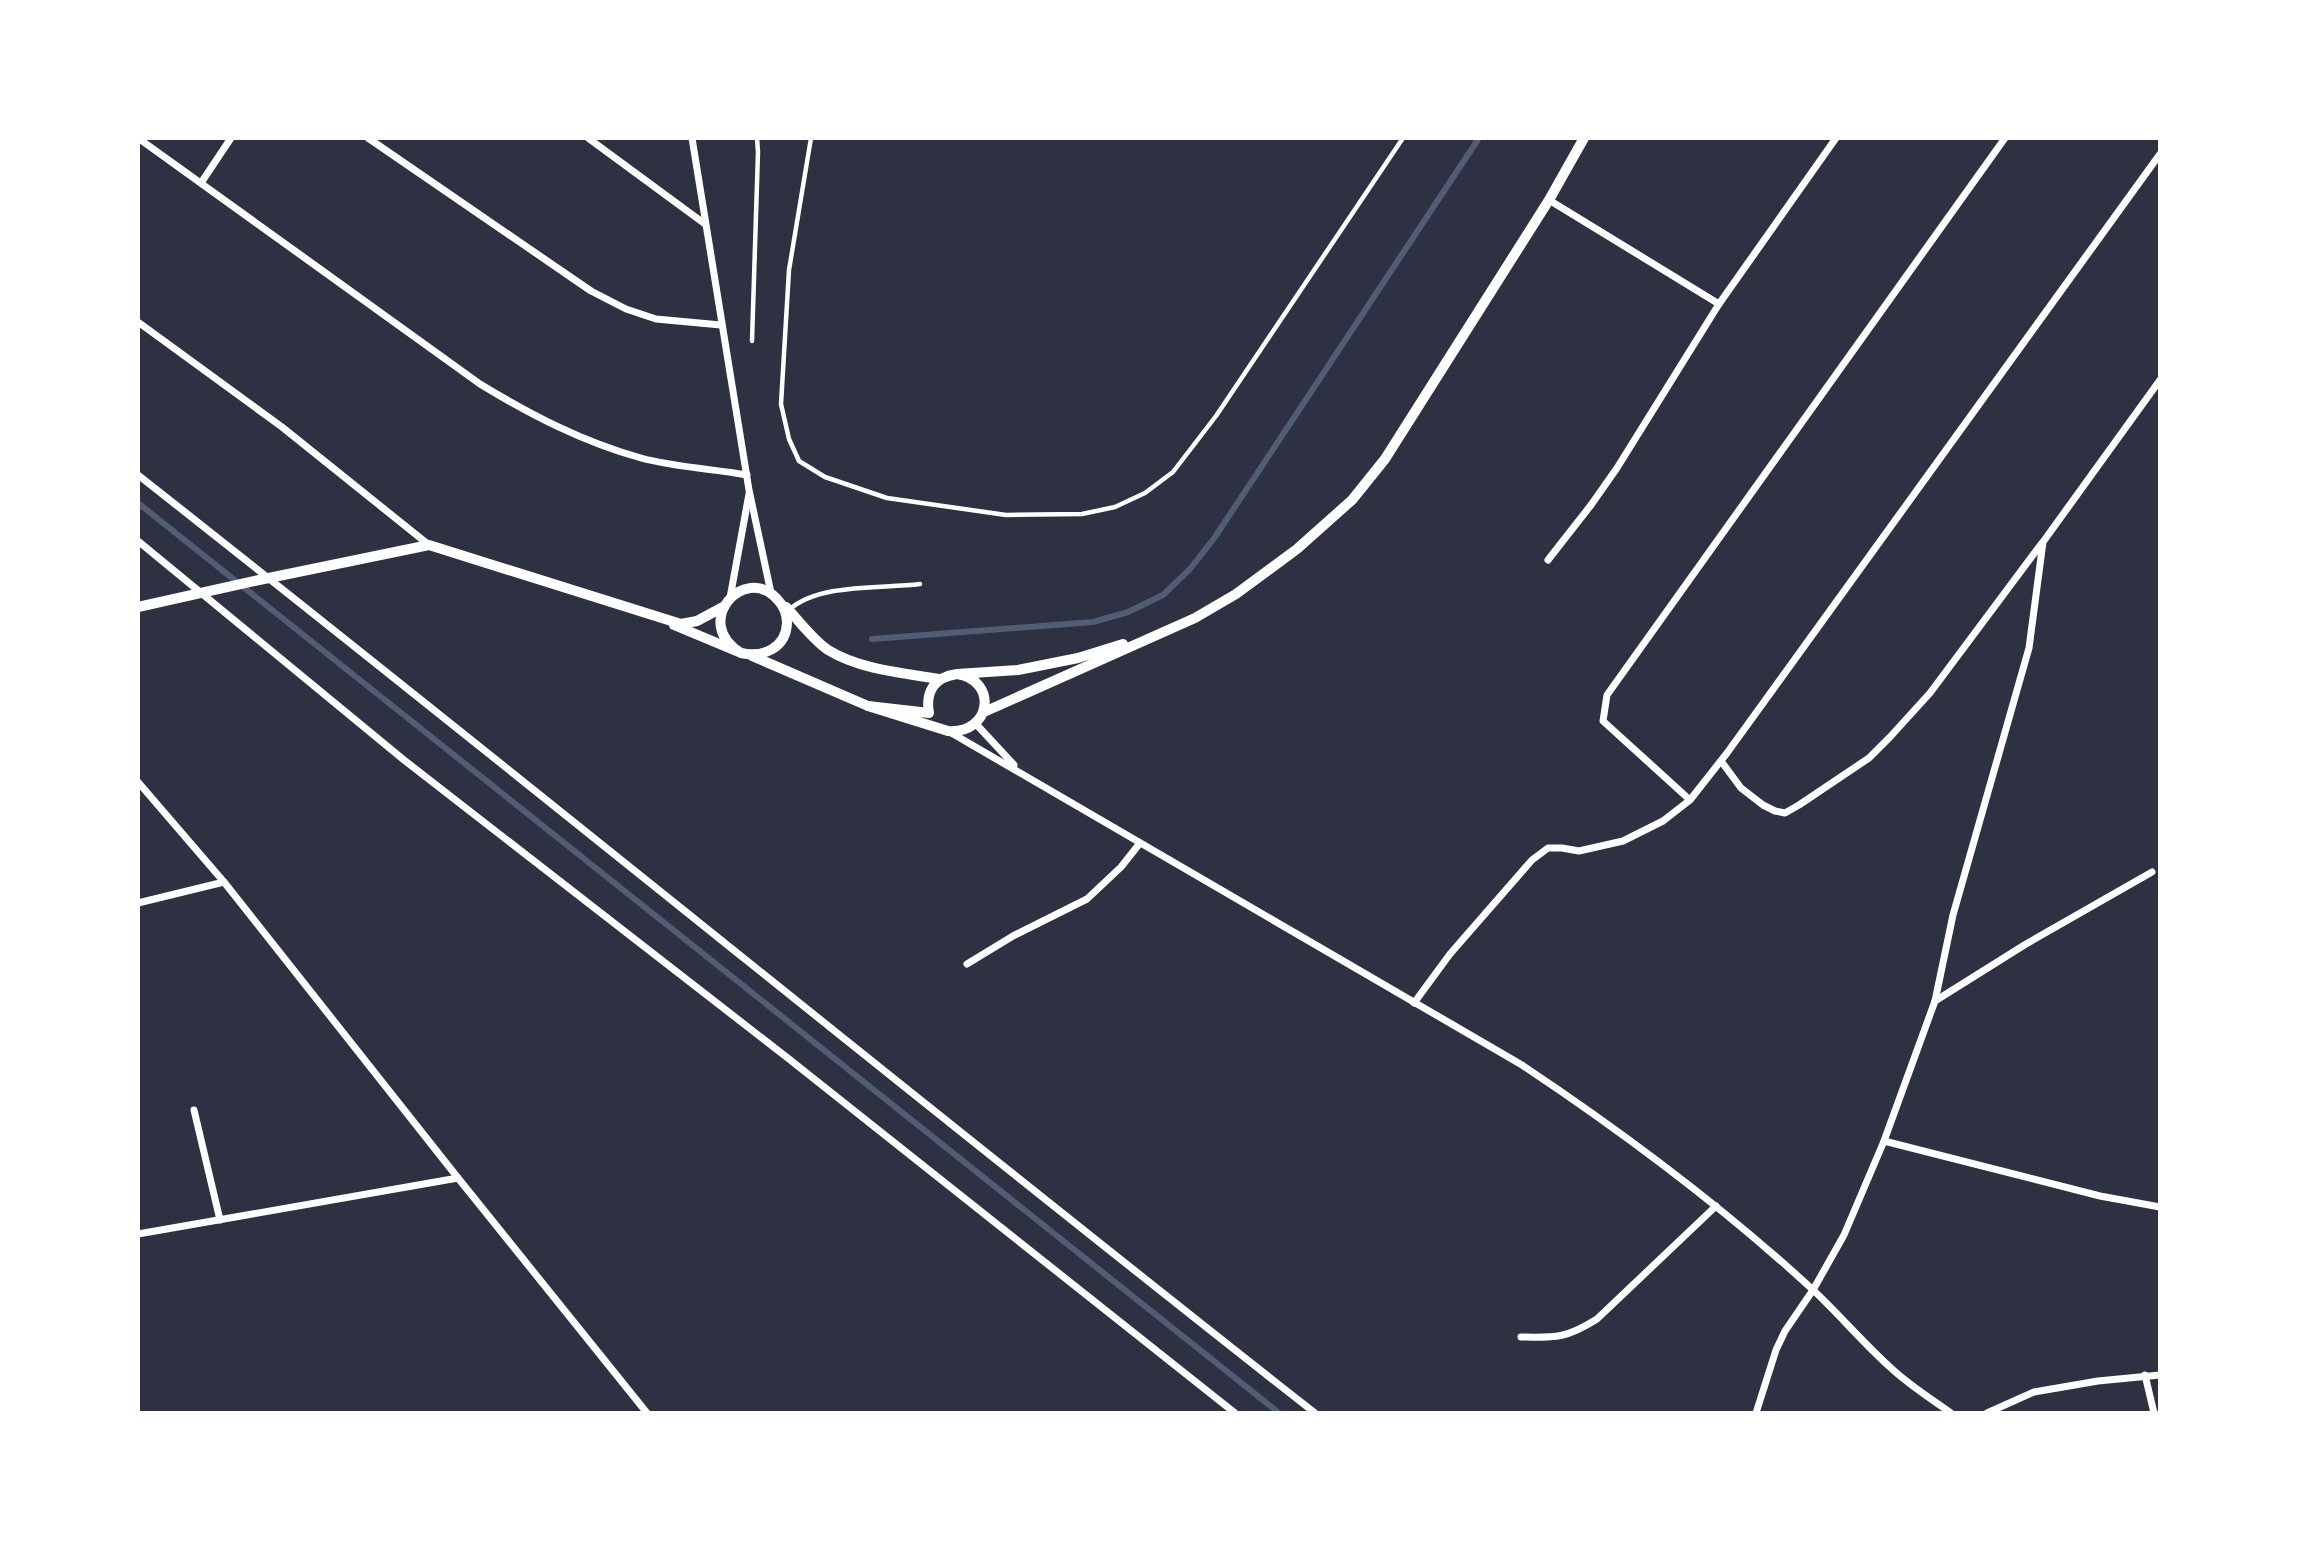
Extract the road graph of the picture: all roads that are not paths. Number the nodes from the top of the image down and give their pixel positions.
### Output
1 (138, 138) edge
2 (231, 138) edge
3 (368, 138) edge
4 (588, 138) edge
5 (692, 138) edge
6 (757, 138) edge
7 (811, 138) edge
8 (1403, 138) edge
9 (1584, 138) edge
10 (1836, 138) edge
11 (2005, 138) edge
12 (2160, 155) edge
13 (201, 183) junction
14 (1549, 200) junction
15 (705, 224) junction
16 (1719, 304) junction
17 (138, 322) edge
18 (721, 325) junction
19 (752, 341) dead end
20 (2160, 380) edge
21 (138, 475) edge
22 (747, 475) junction
23 (750, 490) junction
24 (138, 541) edge
25 (2043, 542) junction
26 (429, 545) junction
27 (1548, 560) dead end
28 (264, 579) junction
29 (920, 584) dead end
30 (201, 593) junction
31 (775, 597) junction
32 (727, 603) junction
33 (138, 607) edge
34 (630, 607) junction
35 (788, 610) junction
36 (1195, 618) junction
37 (746, 655) junction
38 (957, 674) junction
39 (939, 679) junction
40 (867, 706) junction
41 (984, 712) junction
42 (976, 724) junction
43 (948, 731) junction
44 (1721, 761) junction
45 (1020, 771) junction
46 (138, 782) edge
47 (1690, 800) junction
48 (1140, 843) junction
49 (2152, 872) dead end
50 (225, 882) junction
51 (138, 903) edge
52 (967, 964) dead end
53 (1936, 1000) junction
54 (1414, 1003) junction
55 (194, 1110) dead end
56 (1884, 1141) junction
57 (458, 1178) junction
58 (1716, 1206) junction
59 (2160, 1207) edge
60 (220, 1220) junction
61 (138, 1234) edge
62 (1813, 1290) junction
63 (1521, 1337) dead end
64 (2145, 1375) junction
65 (2160, 1375) edge
66 (647, 1413) edge
67 (1235, 1413) edge
68 (1315, 1413) edge
69 (1756, 1413) edge
70 (1951, 1413) edge
71 (1987, 1413) edge
72 (2154, 1413) edge

1 - 13 street
2 - 13 street
3 - 18 street
4 - 15 street
5 - 15 street
6 - 19 lane
7 - 8 lane
9 - 14 street
10 - 16 street
11 - 47 street
12 - 44 street
13 - 22 street
14 - 16 street
14 - 36 street
15 - 18 street
16 - 27 street
17 - 26 street
18 - 22 street
20 - 25 street
21 - 28 street
22 - 23 street
23 - 31 street
23 - 32 street
24 - 30 street
25 - 44 street
25 - 53 street
26 - 28 street
26 - 34 street
28 - 30 street
28 - 68 street
29 - 35 lane
30 - 33 street
30 - 67 street
31 - 32 street
31 - 35 street
31 - 37 street
32 - 34 street
32 - 37 street
34 - 37 street
35 - 39 street
36 - 38 street
36 - 41 street
37 - 40 street
38 - 39 street
38 - 41 street
39 - 40 street
40 - 43 street
41 - 42 street
42 - 43 street
42 - 45 street
43 - 45 street
44 - 47 street
45 - 48 street
46 - 50 street
47 - 54 street
48 - 52 street
48 - 54 street
49 - 53 street
50 - 51 street
50 - 57 street
53 - 56 street
54 - 58 street
55 - 60 street
56 - 59 street
56 - 62 street
57 - 60 street
57 - 66 street
58 - 62 street
58 - 63 street
60 - 61 street
62 - 69 street
62 - 70 street
64 - 65 street
64 - 71 street
64 - 72 street

